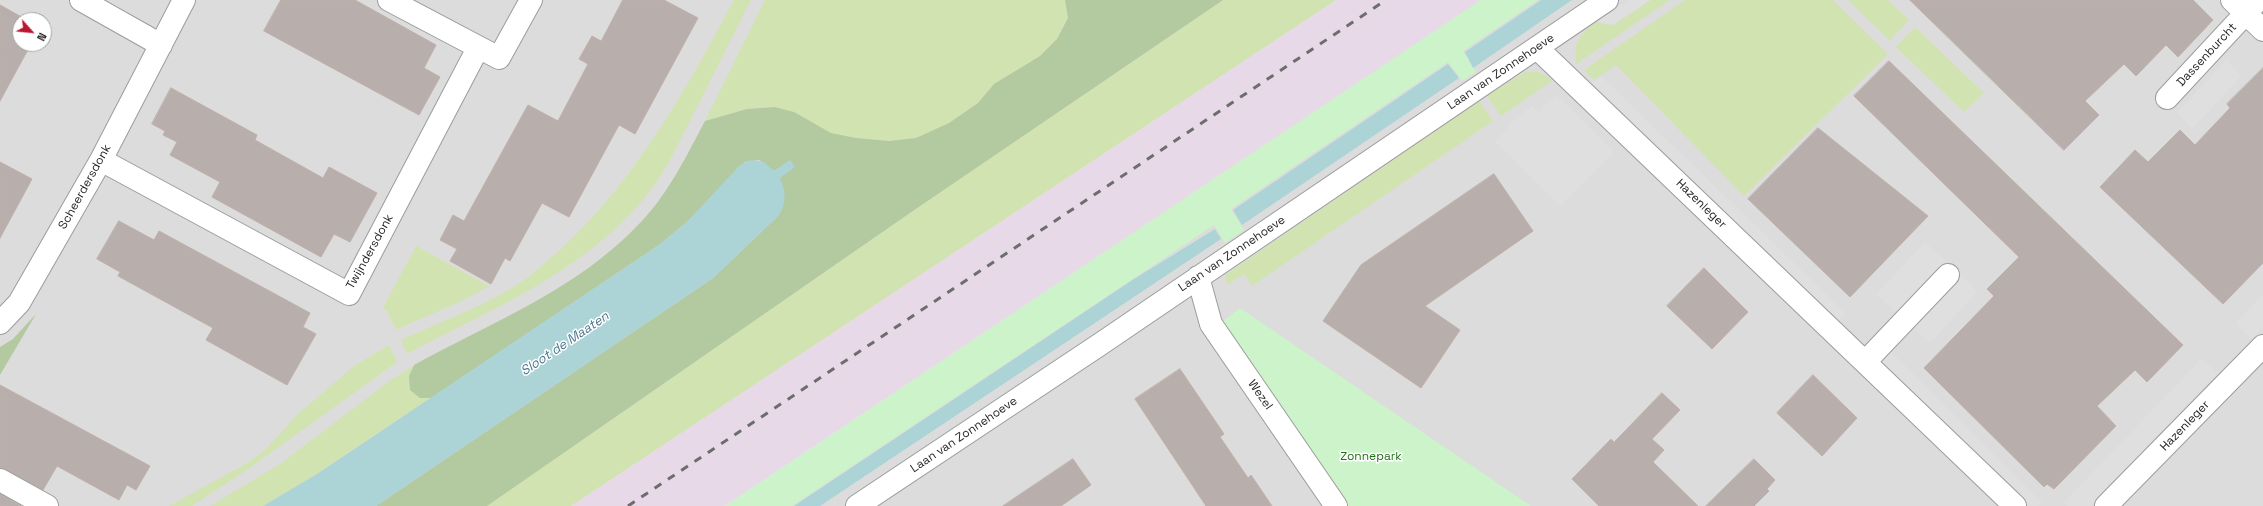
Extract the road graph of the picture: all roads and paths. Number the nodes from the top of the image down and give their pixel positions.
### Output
1 (81, 0) edge
2 (184, 0) edge
3 (389, 0) edge
4 (531, 0) edge
5 (1607, 0) edge
6 (2246, 4) edge
7 (2263, 30) edge
8 (161, 44) junction
9 (478, 48) junction
10 (1537, 48) junction
11 (2167, 98) dead end
12 (101, 160) junction
13 (1948, 275) dead end
14 (1198, 277) junction
15 (0, 323) edge
16 (2263, 346) edge
17 (1866, 361) junction
18 (0, 480) edge
19 (885, 498) edge
20 (47, 506) edge
21 (857, 506) edge
22 (1336, 506) edge
23 (2015, 506) edge
24 (2106, 506) edge

1 - 8 street
2 - 8 street, Scheerdersdonk
3 - 9 street
4 - 9 street
5 - 10 street, Laan van Zonnehoeve
6 - 7 street, Dassenburcht
6 - 11 street, Dassenburcht
8 - 12 street, Scheerdersdonk
9 - 12 street, Twijndersdonk
10 - 14 street, Laan van Zonnehoeve
10 - 17 street, Hazenleger
12 - 15 street, Scheerdersdonk
13 - 17 street
14 - 19 street, Laan van Zonnehoeve
14 - 22 street, Wezel
16 - 24 street, Hazenleger
17 - 23 street, Hazenleger
18 - 20 street
19 - 21 street, Laan van Zonnehoeve

